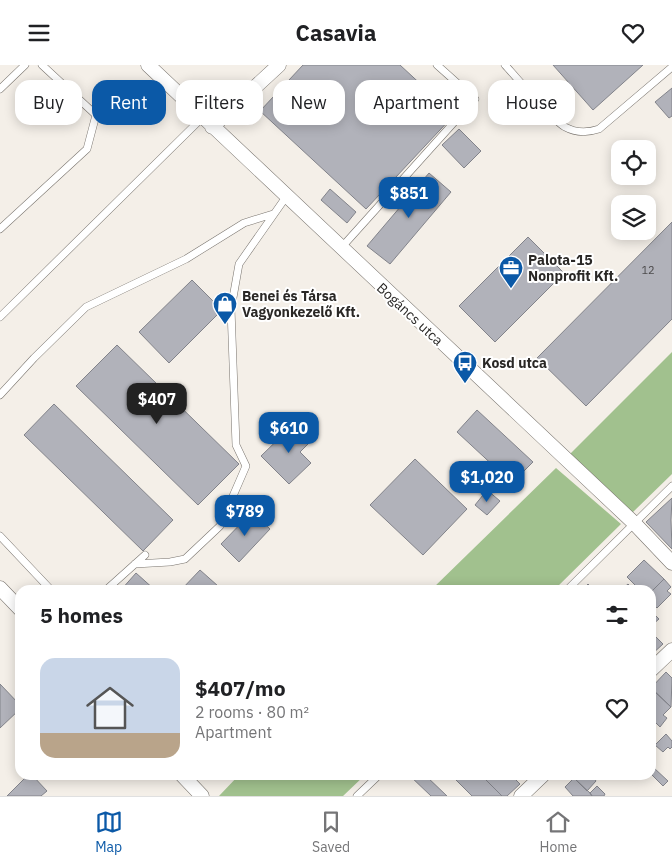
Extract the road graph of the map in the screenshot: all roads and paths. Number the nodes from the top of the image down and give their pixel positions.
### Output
1 (25, 65) edge
2 (42, 65) edge
3 (148, 65) edge
4 (279, 65) edge
5 (437, 65) edge
6 (506, 65) edge
7 (672, 67) edge
8 (260, 80) edge
9 (0, 89) edge
10 (176, 92) edge
11 (204, 125) edge
12 (210, 125) edge
13 (286, 197) junction
14 (274, 214) junction
15 (0, 229) edge
16 (340, 248) junction
17 (0, 317) edge
18 (0, 395) edge
19 (672, 486) edge
20 (634, 523) junction
21 (0, 536) edge
22 (145, 555) dead end
23 (672, 563) edge
24 (135, 564) junction
25 (46, 585) edge
26 (112, 585) edge
27 (571, 585) edge
28 (0, 588) edge
29 (15, 604) edge
30 (672, 650) edge
31 (656, 665) edge
32 (187, 780) edge
33 (374, 780) edge
34 (538, 780) edge
35 (202, 796) edge
36 (357, 796) edge
37 (521, 796) edge

1 - 9 lane
2 - 15 lane
3 - 10 street, Bogáncs utca
4 - 8 street
5 - 16 lane
6 - 7 lane
11 - 17 lane
12 - 13 street, Bogáncs utca
13 - 14 lane
13 - 16 street, Bogáncs utca
14 - 18 lane
14 - 24 lane
16 - 20 street, Bogáncs utca
19 - 20 lane
20 - 23 street, Bogáncs utca
20 - 27 lane
21 - 25 lane
22 - 24 lane
24 - 26 lane
28 - 29 street
30 - 31 street
32 - 35 street
33 - 36 lane
34 - 37 street

